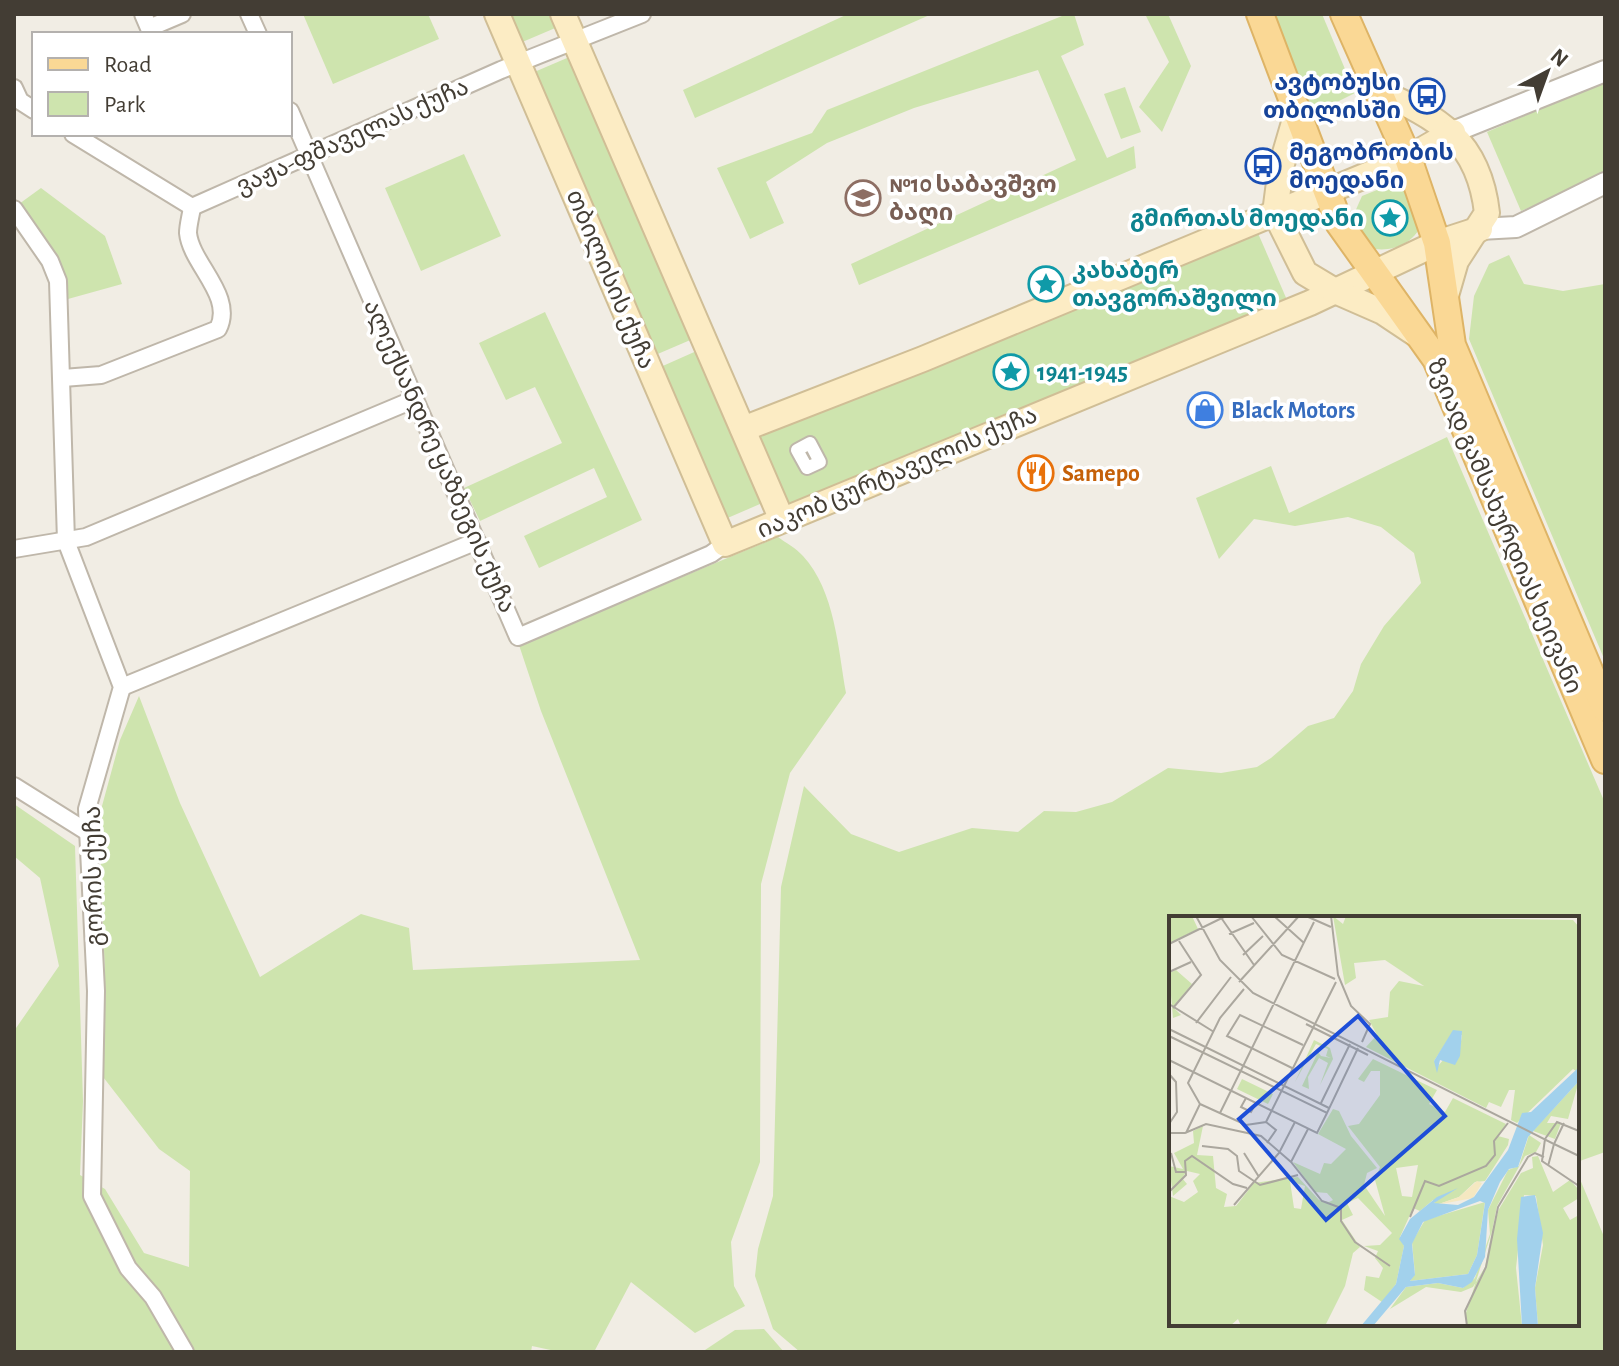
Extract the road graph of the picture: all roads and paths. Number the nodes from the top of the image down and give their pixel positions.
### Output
1 (143, 14) edge
2 (182, 14) edge
3 (497, 14) edge
4 (563, 14) edge
5 (642, 14) edge
6 (1260, 14) edge
7 (1344, 14) edge
8 (575, 42) junction
9 (520, 65) junction
10 (1605, 71) edge
11 (14, 88) edge
12 (1377, 91) junction
13 (32, 109) edge
14 (1298, 109) junction
15 (292, 116) edge
16 (1453, 132) junction
17 (76, 136) edge
18 (308, 154) junction
19 (1408, 158) junction
20 (1605, 183) edge
21 (1325, 190) junction
22 (192, 207) junction
23 (14, 209) edge
24 (1275, 213) junction
25 (1480, 229) junction
26 (1437, 243) junction
27 (1372, 272) junction
28 (1335, 291) junction
29 (1444, 303) junction
30 (1421, 338) junction
31 (63, 378) junction
32 (415, 399) junction
33 (743, 429) junction
34 (782, 520) junction
35 (66, 541) junction
36 (477, 541) junction
37 (725, 544) junction
38 (14, 549) edge
39 (122, 687) junction
40 (1605, 708) edge
41 (1605, 760) edge
42 (14, 786) edge
43 (89, 833) junction
44 (185, 1352) edge

1 - 2 street
3 - 9 main road, თბილისის ქუჩა
4 - 8 main road
5 - 8 street, ვაჟა-ფშაველას ქუჩა
6 - 14 main road
7 - 12 main road
8 - 9 street, ვაჟა-ფშაველას ქუჩა
8 - 33 main road
9 - 18 street, ვაჟა-ფშაველას ქუჩა
9 - 37 main road, თბილისის ქუჩა
10 - 16 street
11 - 13 street
12 - 16 main road
12 - 19 main road
14 - 21 main road
14 - 24 main road
15 - 18 street, ალექსანდრე ყაზბეგის ქუჩა
16 - 19 main road
16 - 25 main road
17 - 22 street
18 - 22 street, ვაჟა-ფშაველას ქუჩა
18 - 32 street, ალექსანდრე ყაზბეგის ქუჩა
19 - 21 main road
19 - 26 main road
20 - 25 street
21 - 24 main road
21 - 27 main road
22 - 31 street
23 - 31 street
24 - 28 main road
24 - 33 main road
25 - 26 main road
25 - 29 main road
26 - 27 main road
26 - 29 main road
27 - 28 main road
27 - 30 main road
28 - 30 main road
28 - 34 main road, იაკობ ცურტაველის ქუჩა
29 - 40 main road, ზვიად გამსახურდიას ხეივანი
30 - 41 main road, ზვიად გამსახურდიას ხეივანი
31 - 35 street
32 - 35 street
32 - 36 street, ალექსანდრე ყაზბეგის ქუჩა
33 - 34 main road
34 - 37 main road, იაკობ ცურტაველის ქუჩა
35 - 38 street
35 - 39 street
36 - 37 street, ალექსანდრე ყაზბეგის ქუჩა
36 - 39 street
39 - 43 street, გორის ქუჩა
42 - 43 street
43 - 44 street, გორის ქუჩა

